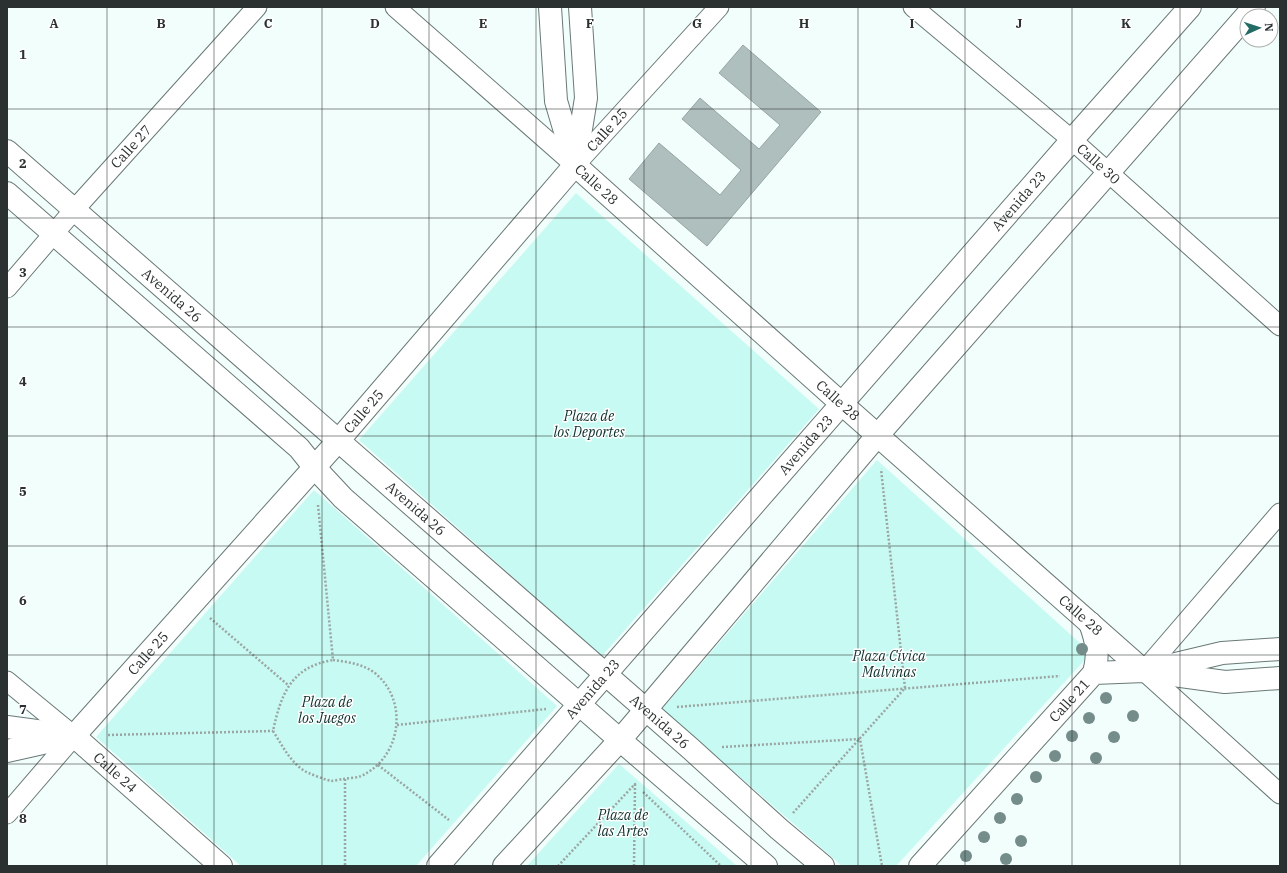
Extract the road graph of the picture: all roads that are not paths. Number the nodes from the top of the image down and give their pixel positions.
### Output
1 (257, 7) edge
2 (395, 7) edge
3 (550, 7) edge
4 (580, 7) edge
5 (719, 7) edge
6 (913, 7) edge
7 (1190, 7) edge
8 (1254, 7) edge
9 (1072, 140) junction
10 (7, 151) edge
11 (575, 165) junction
12 (1108, 172) junction
13 (7, 193) edge
14 (74, 210) junction
15 (54, 234) junction
16 (7, 288) edge
17 (1280, 326) edge
18 (842, 404) junction
19 (877, 436) junction
20 (338, 441) junction
21 (315, 468) junction
22 (1280, 513) edge
23 (1090, 623) junction
24 (1280, 649) edge
25 (1144, 671) junction
26 (1094, 673) junction
27 (606, 674) junction
28 (1280, 678) edge
29 (7, 681) edge
30 (639, 704) junction
31 (579, 705) junction
32 (7, 726) edge
33 (74, 736) junction
34 (620, 740) junction
35 (7, 751) edge
36 (1280, 794) edge
37 (7, 814) edge
38 (221, 866) edge
39 (438, 866) edge
40 (504, 866) edge
41 (766, 866) edge
42 (823, 866) edge
43 (920, 866) edge

1 - 14 street, Calle 27
2 - 11 street, Calle 28
3 - 11 main road
4 - 11 main road
5 - 11 street, Calle 25
6 - 9 street, Calle 30
7 - 9 main road, Avenida 23
8 - 12 main road
9 - 12 street, Calle 30
9 - 18 main road, Avenida 23
10 - 14 main road, Avenida 26
11 - 18 main road, Calle 28
11 - 20 main road, Calle 25
12 - 17 street, Calle 30
12 - 19 main road
13 - 15 main road
14 - 15 street, Calle 27
14 - 20 main road, Avenida 26
15 - 16 street, Calle 27
15 - 21 main road
18 - 19 main road, Calle 28
18 - 27 main road, Avenida 23
19 - 23 main road, Calle 28
19 - 30 main road
20 - 21 main road, Calle 25
20 - 27 main road, Avenida 26
21 - 31 main road
21 - 33 main road, Calle 25
22 - 25 street
23 - 25 main road, Calle 28
23 - 26 main road
24 - 25 main road
25 - 26 main road, Calle 21
25 - 28 main road
25 - 36 street, Calle 28
26 - 43 main road, Calle 21
27 - 30 main road, Avenida 26
27 - 31 main road, Avenida 23
29 - 33 street, Calle 24
30 - 34 main road
30 - 42 main road, Avenida 26
31 - 34 main road
31 - 39 main road, Avenida 23
32 - 33 main road
33 - 35 main road
33 - 37 street, Calle 25
33 - 38 main road, Calle 24
34 - 40 main road
34 - 41 main road

